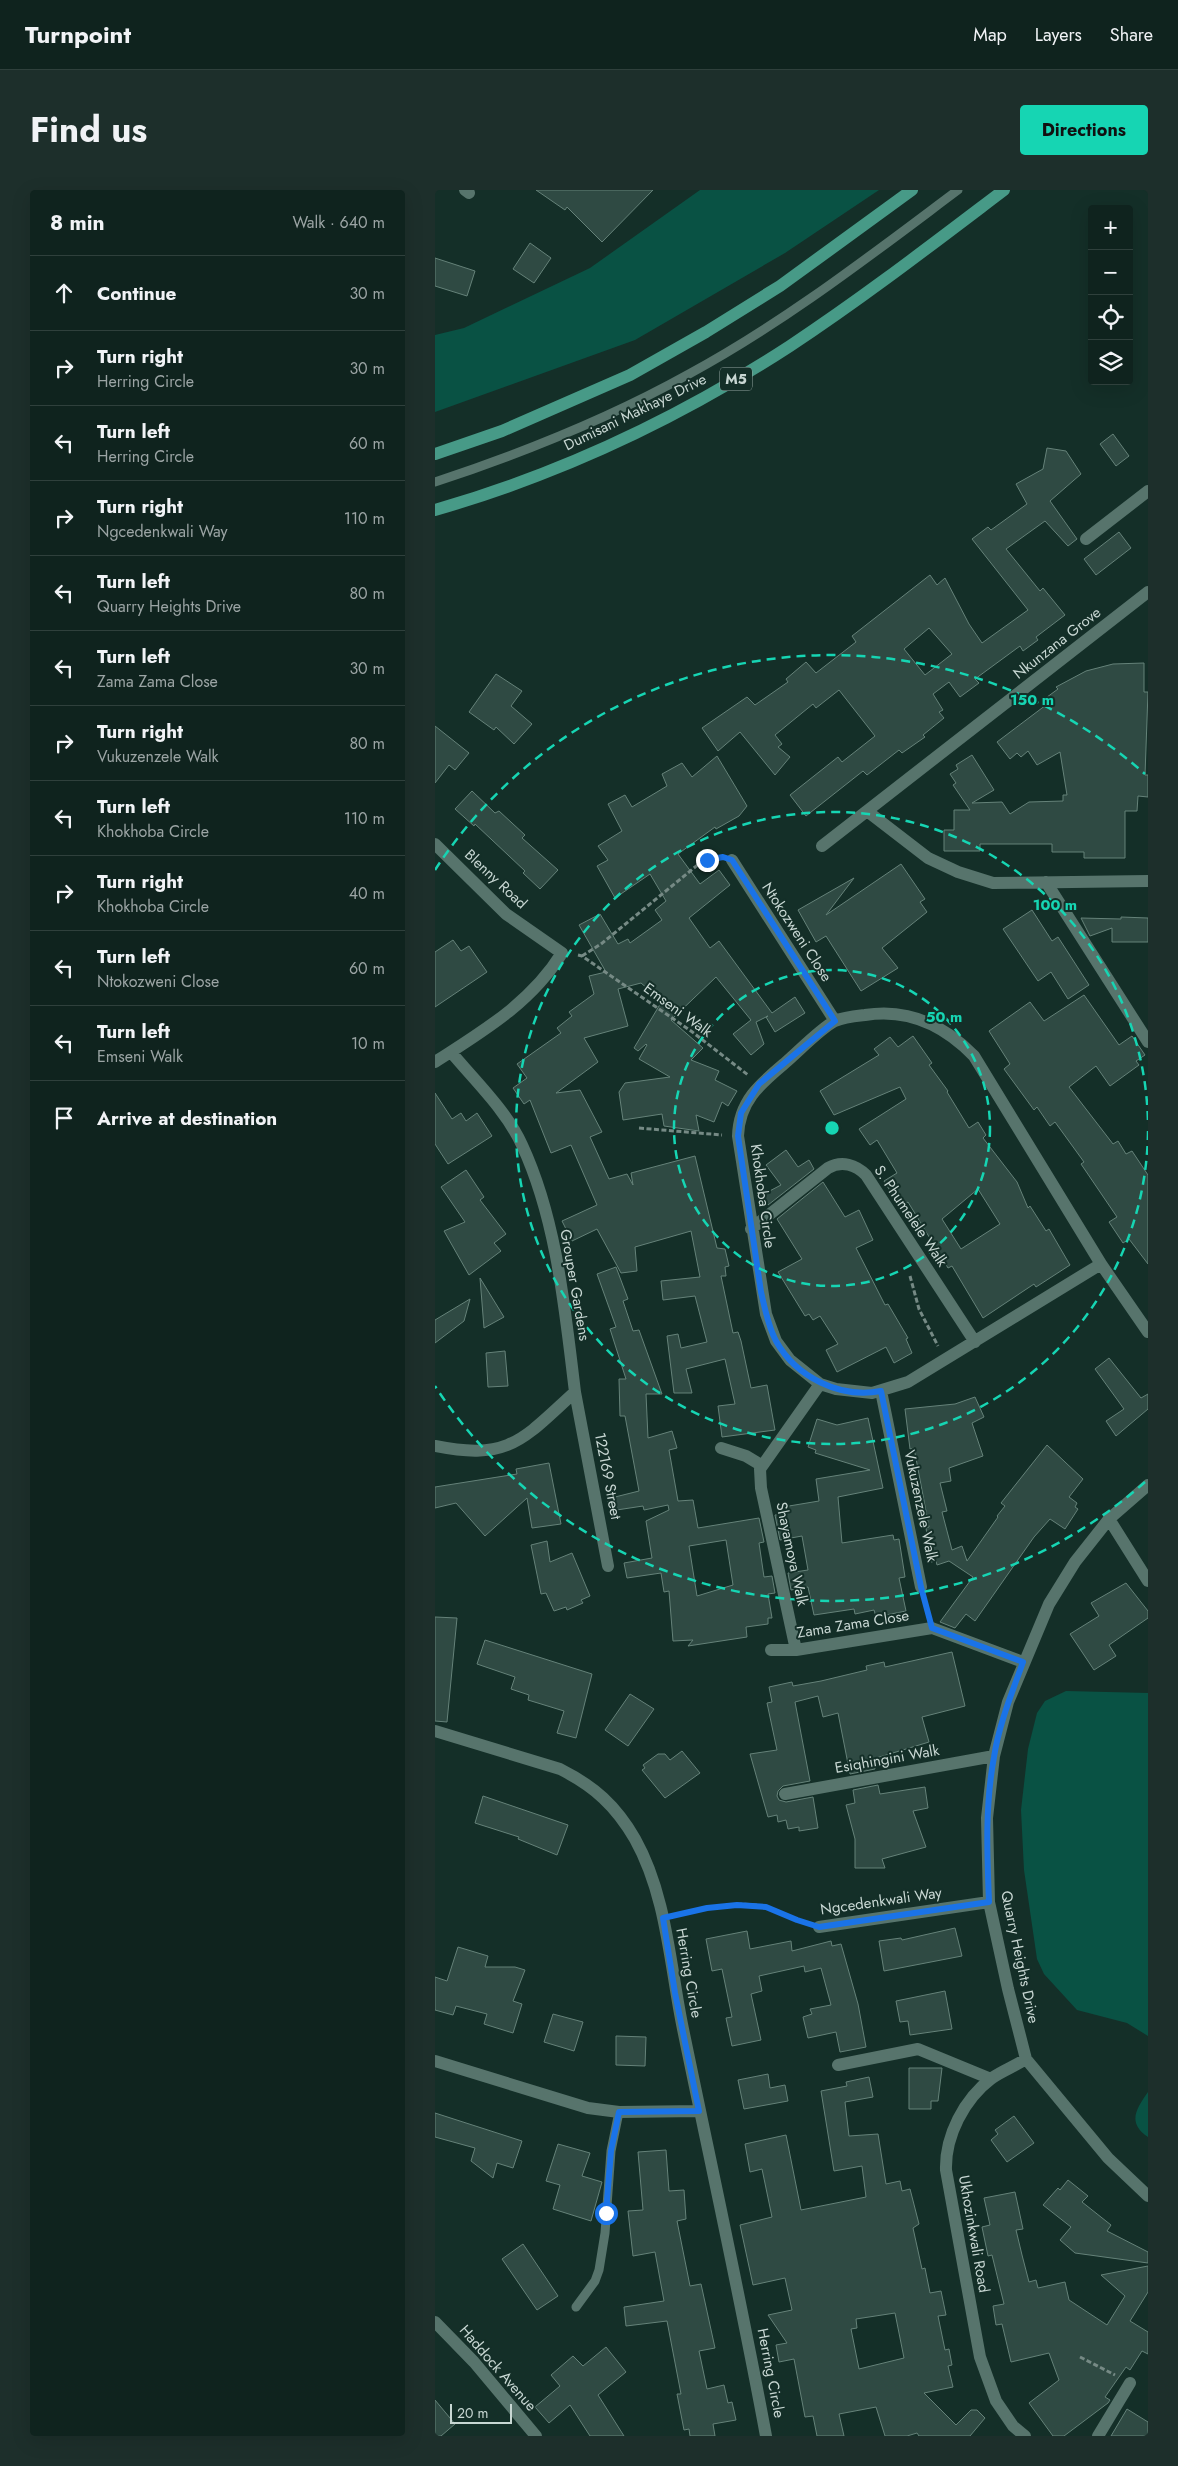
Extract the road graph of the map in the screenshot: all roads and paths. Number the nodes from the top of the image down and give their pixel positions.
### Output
1 (912, 190) edge
2 (958, 190) edge
3 (1004, 190) edge
4 (435, 454) edge
5 (435, 482) edge
6 (1148, 490) edge
7 (435, 510) edge
8 (1086, 538) dead end
9 (1148, 592) edge
10 (867, 811) junction
11 (435, 844) edge
12 (822, 846) dead end
13 (732, 860) joint
14 (1148, 881) edge
15 (1046, 882) junction
16 (562, 953) junction
17 (582, 956) junction
18 (835, 1021) junction
19 (1143, 1026) edge
20 (1148, 1042) edge
21 (451, 1052) junction
22 (435, 1062) edge
23 (759, 1084) junction
24 (639, 1128) dead end
25 (738, 1136) junction
26 (751, 1229) junction
27 (914, 1248) junction
28 (1101, 1264) junction
29 (1148, 1332) edge
30 (975, 1342) junction
31 (945, 1360) junction
32 (820, 1384) junction
33 (881, 1391) junction
34 (575, 1392) junction
35 (435, 1446) edge
36 (721, 1448) dead end
37 (761, 1464) junction
38 (1148, 1485) edge
39 (1109, 1519) junction
40 (608, 1566) dead end
41 (1148, 1581) edge
42 (921, 1587) dead end
43 (771, 1650) dead end
44 (796, 1650) junction
45 (1023, 1662) junction
46 (435, 1731) edge
47 (994, 1756) junction
48 (785, 1794) dead end
49 (989, 1902) junction
50 (663, 1918) junction
51 (819, 1927) joint
52 (1026, 2059) junction
53 (435, 2061) edge
54 (838, 2065) dead end
55 (991, 2079) junction
56 (699, 2111) junction
57 (619, 2112) junction
58 (1148, 2196) edge
59 (577, 2307) dead end
60 (435, 2322) edge
61 (1130, 2382) dead end
62 (1009, 2431) edge
63 (536, 2436) edge
64 (766, 2436) edge
65 (1025, 2436) edge
66 (1098, 2436) edge

1 - 4 main road
2 - 5 lane
3 - 7 main road, Dumisani Makhaye Drive / M5
6 - 8 street
9 - 10 street, Nkunzana Grove
10 - 12 street, Nkunzana Grove
10 - 15 street
11 - 16 street, Blenny Road
13 - 17 path
13 - 18 street, Ntokozweni Close
14 - 15 street
15 - 19 street
16 - 17 path, Emseni Walk
16 - 21 street
17 - 23 path, Emseni Walk
18 - 23 street, Khokhoba Circle
18 - 28 street, Khokhoba Circle
19 - 20 street
21 - 22 street
21 - 34 street, Grouper Gardens
23 - 25 street, Khokhoba Circle
24 - 25 path
25 - 26 street, Khokhoba Circle
26 - 27 street, S. Phumelele Walk
26 - 32 street, Khokhoba Circle
27 - 30 street, S. Phumelele Walk
27 - 31 path
28 - 29 street, Khokhoba Circle
28 - 30 street, Khokhoba Circle
30 - 31 street, Khokhoba Circle
31 - 33 street, Khokhoba Circle
32 - 33 street, Khokhoba Circle
32 - 37 street
33 - 42 street, Vukuzenzele Walk
34 - 35 street
34 - 40 street, 122169 Street
36 - 37 street
37 - 44 street, Shayamoya Walk
38 - 39 street, Quarry Heights Drive
39 - 41 street
39 - 45 street, Quarry Heights Drive
43 - 44 street, Zama Zama Close
44 - 45 street, Zama Zama Close
45 - 47 street, Quarry Heights Drive
46 - 50 street, Herring Circle
47 - 48 street, Esiqhingini Walk
47 - 49 street, Quarry Heights Drive
49 - 51 street, Ngcedenkwali Way
49 - 52 street, Quarry Heights Drive
50 - 51 path, Ngcedenkwali Way
50 - 56 street, Herring Circle
52 - 55 street, Ukhozinkwali Road
52 - 58 street, Quarry Heights Drive
53 - 57 street
54 - 55 street
55 - 62 street, Ukhozinkwali Road
56 - 57 street
56 - 64 street, Herring Circle
57 - 59 lane
60 - 63 street, Haddock Avenue
61 - 66 street
62 - 65 street, Ukhozinkwali Road

